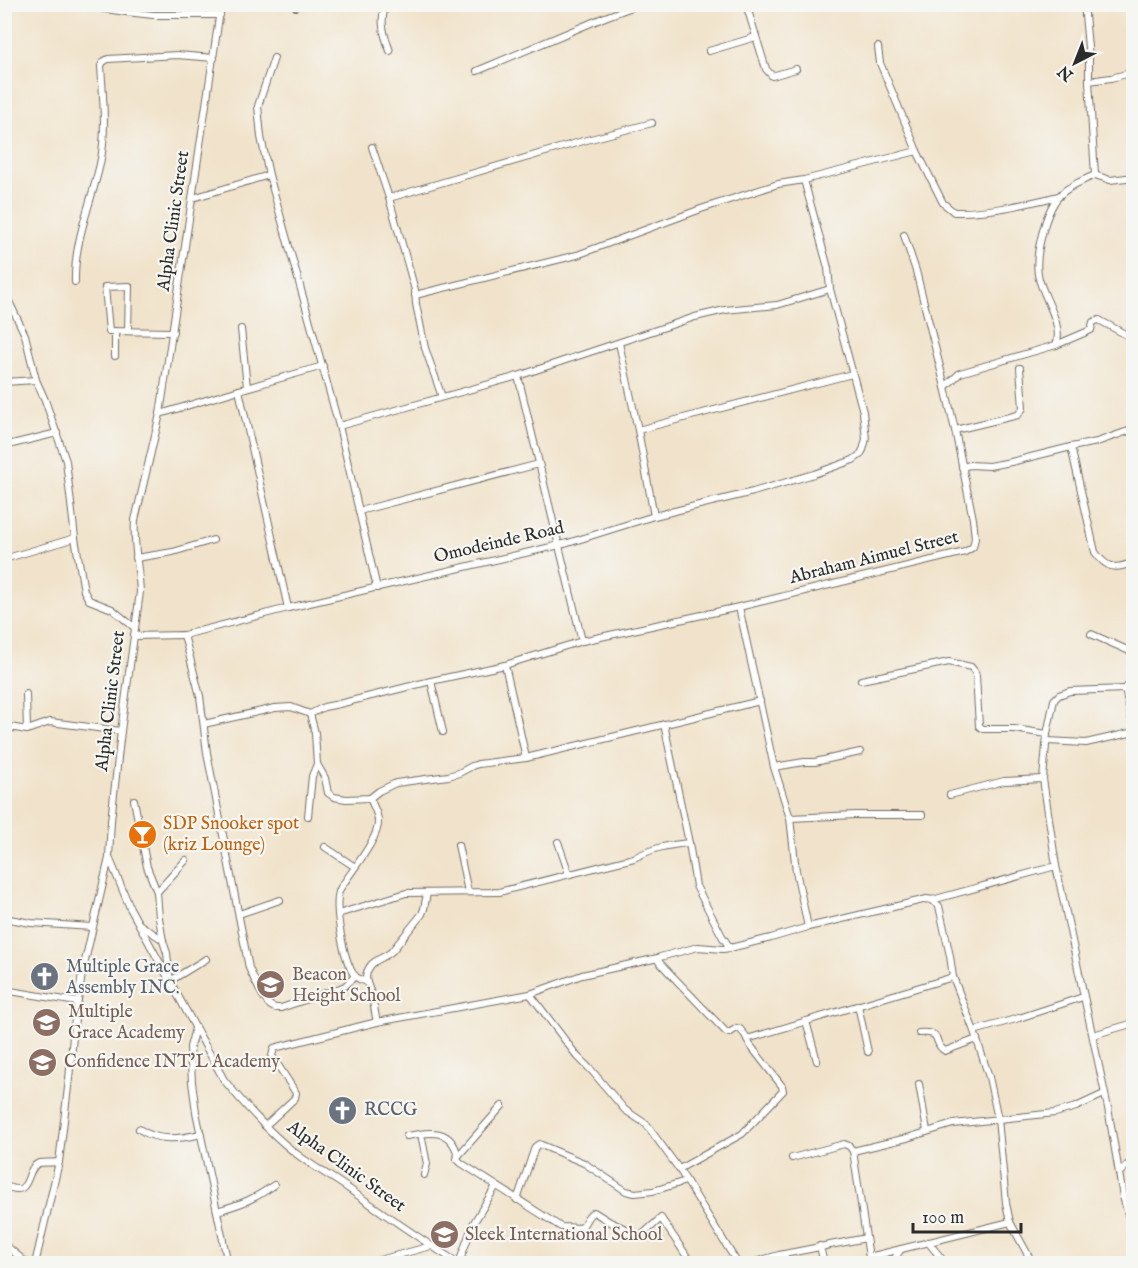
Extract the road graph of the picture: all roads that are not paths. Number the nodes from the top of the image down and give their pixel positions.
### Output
1 (72, 4) edge
2 (221, 4) edge
3 (386, 4) edge
4 (640, 4) edge
5 (746, 4) edge
6 (1084, 4) edge
7 (98, 6) edge
8 (220, 15) junction
9 (756, 37) junction
10 (878, 47) dead end
11 (390, 51) dead end
12 (709, 51) dead end
13 (214, 58) junction
14 (274, 58) dead end
15 (796, 69) dead end
16 (477, 72) dead end
17 (1134, 72) edge
18 (1089, 81) junction
19 (652, 123) dead end
20 (372, 147) dead end
21 (917, 151) junction
22 (269, 175) junction
23 (1095, 175) junction
24 (1134, 177) edge
25 (804, 180) junction
26 (1059, 195) junction
27 (193, 198) junction
28 (389, 198) junction
29 (904, 235) dead end
30 (75, 282) dead end
31 (830, 289) junction
32 (4, 291) edge
33 (415, 295) junction
34 (241, 329) dead end
35 (115, 331) junction
36 (128, 331) junction
37 (173, 332) junction
38 (1134, 339) edge
39 (619, 343) junction
40 (1056, 345) junction
41 (115, 356) dead end
42 (323, 366) junction
43 (1020, 368) dead end
44 (852, 374) junction
45 (518, 376) junction
46 (36, 380) junction
47 (4, 382) edge
48 (247, 387) junction
49 (945, 387) junction
50 (239, 390) junction
51 (442, 397) junction
52 (160, 414) junction
53 (339, 426) junction
54 (1134, 429) edge
55 (638, 430) junction
56 (955, 430) junction
57 (57, 433) junction
58 (4, 446) edge
59 (1071, 447) junction
60 (539, 464) junction
61 (963, 467) junction
62 (359, 511) junction
63 (654, 516) junction
64 (75, 538) junction
65 (213, 540) dead end
66 (559, 544) junction
67 (136, 558) junction
68 (4, 559) edge
69 (1134, 562) edge
70 (377, 588) junction
71 (739, 607) junction
72 (288, 608) junction
73 (135, 628) junction
74 (1092, 634) dead end
75 (184, 635) junction
76 (134, 636) junction
77 (582, 641) junction
78 (1134, 653) edge
79 (505, 665) junction
80 (1134, 678) edge
81 (861, 680) dead end
82 (430, 681) junction
83 (1125, 689) junction
84 (26, 694) dead end
85 (760, 701) junction
86 (310, 714) junction
87 (204, 724) junction
88 (664, 724) junction
89 (4, 726) edge
90 (27, 730) junction
91 (121, 731) junction
92 (1134, 731) edge
93 (443, 732) dead end
94 (1047, 734) junction
95 (1047, 741) junction
96 (860, 752) dead end
97 (526, 758) junction
98 (317, 764) junction
99 (774, 767) junction
100 (1043, 779) junction
101 (950, 795) dead end
102 (370, 798) junction
103 (134, 800) dead end
104 (922, 815) dead end
105 (308, 816) dead end
106 (790, 818) junction
107 (558, 842) dead end
108 (689, 843) junction
109 (458, 844) dead end
110 (325, 847) dead end
111 (109, 857) junction
112 (186, 860) dead end
113 (1056, 866) junction
114 (355, 867) junction
115 (569, 874) junction
116 (157, 892) junction
117 (468, 892) junction
118 (427, 893) junction
119 (280, 900) dead end
120 (932, 900) junction
121 (239, 914) junction
122 (338, 914) junction
123 (4, 918) edge
124 (138, 923) junction
125 (92, 927) junction
126 (808, 927) junction
127 (163, 941) junction
128 (730, 948) junction
129 (658, 958) junction
130 (206, 959) dead end
131 (355, 976) junction
132 (953, 977) junction
133 (170, 981) junction
134 (365, 981) junction
135 (4, 990) edge
136 (530, 994) junction
137 (1083, 997) junction
138 (77, 1002) junction
139 (858, 1005) junction
140 (806, 1021) junction
141 (376, 1022) junction
142 (1134, 1023) edge
143 (195, 1027) junction
144 (974, 1030) junction
145 (919, 1033) dead end
146 (1093, 1035) junction
147 (747, 1039) junction
148 (977, 1039) junction
149 (868, 1052) dead end
150 (817, 1061) dead end
151 (919, 1084) dead end
152 (1104, 1094) junction
153 (502, 1106) dead end
154 (998, 1119) junction
155 (265, 1125) junction
156 (139, 1129) dead end
157 (927, 1131) junction
158 (201, 1134) junction
159 (421, 1134) junction
160 (407, 1136) dead end
161 (853, 1151) junction
162 (458, 1156) junction
163 (792, 1158) dead end
164 (1134, 1159) edge
165 (59, 1162) junction
166 (679, 1168) junction
167 (1119, 1173) junction
168 (424, 1175) dead end
169 (686, 1181) junction
170 (4, 1185) edge
171 (274, 1185) dead end
172 (496, 1186) junction
173 (517, 1200) junction
174 (217, 1211) junction
175 (1010, 1222) junction
176 (1134, 1234) edge
177 (866, 1238) junction
178 (928, 1242) junction
179 (4, 1244) edge
180 (431, 1246) junction
181 (820, 1246) junction
182 (901, 1249) junction
183 (869, 1260) edge
184 (759, 1262) edge
185 (28, 1263) edge
186 (35, 1263) edge
187 (228, 1263) edge
188 (365, 1263) edge
189 (460, 1263) edge
190 (692, 1263) edge
191 (738, 1263) edge
192 (748, 1263) edge
193 (824, 1263) edge
194 (891, 1263) edge
195 (946, 1263) edge
196 (1033, 1263) edge

1 - 7 street
2 - 8 street, Alpha Clinic Street
3 - 11 street
4 - 16 street
5 - 9 street
6 - 18 street
7 - 8 street
8 - 13 street, Alpha Clinic Street
9 - 12 street
9 - 15 street
10 - 21 street
13 - 27 street, Alpha Clinic Street
13 - 30 street
14 - 22 street
17 - 18 street
18 - 23 street
19 - 28 street
20 - 28 street
21 - 25 street
21 - 26 street
22 - 27 street
22 - 42 street
23 - 24 street
23 - 26 street
25 - 31 street
25 - 33 street
26 - 40 street
27 - 37 street, Alpha Clinic Street
28 - 33 street
29 - 49 street
31 - 39 street
31 - 44 street
32 - 46 street
33 - 51 street
34 - 48 street
35 - 36 street
35 - 36 street
35 - 41 street
36 - 37 street
37 - 52 street, Alpha Clinic Street
38 - 40 street
39 - 45 street
39 - 55 street
40 - 49 street
42 - 48 street
42 - 53 street
43 - 56 street
44 - 55 street
44 - 63 street, Omodeinde Road
45 - 51 street
45 - 60 street
46 - 47 street
46 - 57 street
48 - 50 street
49 - 56 street
50 - 52 street
50 - 72 street
51 - 53 street
52 - 67 street, Alpha Clinic Street
53 - 62 street
54 - 59 street
55 - 63 street
56 - 61 street
57 - 58 street
57 - 64 street
59 - 61 street
59 - 69 street
60 - 62 street
60 - 66 street
61 - 71 street, Abraham Aimuel Street
62 - 70 street
63 - 66 street, Omodeinde Road
64 - 68 street
64 - 73 street
65 - 67 street
66 - 70 street, Omodeinde Road
66 - 77 street
67 - 73 street, Alpha Clinic Street
70 - 72 street, Omodeinde Road
71 - 77 street
71 - 85 street
72 - 75 street, Omodeinde Road
73 - 76 street, Alpha Clinic Street
74 - 78 street
75 - 76 street, Omodeinde Road
75 - 87 street
76 - 91 street, Alpha Clinic Street
77 - 79 street
79 - 82 street
79 - 97 street
80 - 83 street
81 - 94 street
82 - 86 street
82 - 93 street
83 - 92 street
83 - 94 street
84 - 90 street
85 - 88 street
85 - 99 street
86 - 87 street
86 - 98 street
87 - 121 street
88 - 97 street
88 - 108 street
89 - 90 street
90 - 91 street
91 - 111 street, Alpha Clinic Street
92 - 95 street
94 - 95 street
95 - 100 street
96 - 99 street
97 - 102 street
98 - 102 street
98 - 105 street
99 - 106 street
100 - 101 street
100 - 113 street
102 - 114 street
103 - 116 street
104 - 106 street
106 - 126 street
107 - 115 street
108 - 115 street
108 - 128 street
109 - 117 street
110 - 114 street
111 - 124 street, Alpha Clinic Street
111 - 125 street
112 - 116 street
113 - 120 street
113 - 137 street
114 - 122 street
115 - 117 street
116 - 127 street
117 - 118 street
118 - 122 street
118 - 134 street
119 - 121 street
120 - 126 street
120 - 132 street
121 - 131 street
122 - 131 street
123 - 125 street
124 - 127 street
124 - 133 street, Alpha Clinic Street
125 - 138 street
126 - 128 street
127 - 133 street
128 - 129 street
129 - 136 street
129 - 147 street
130 - 133 street
131 - 134 street
132 - 139 street
132 - 144 street
133 - 143 street, Alpha Clinic Street
134 - 141 street
135 - 138 street
136 - 141 street
136 - 166 street
137 - 144 street
137 - 146 street
138 - 165 street
139 - 140 street
139 - 149 street
140 - 147 street
140 - 150 street
141 - 155 street
142 - 146 street
143 - 155 street, Alpha Clinic Street
143 - 158 street
144 - 148 street
145 - 148 street
146 - 152 street
147 - 166 street
148 - 154 street
151 - 157 street
152 - 154 street
152 - 167 street
153 - 162 street
154 - 157 street
154 - 175 street
155 - 180 street, Alpha Clinic Street
156 - 158 street
157 - 161 street
158 - 174 street
159 - 160 street
159 - 162 street
159 - 168 street
161 - 163 street
161 - 177 street
162 - 172 street
164 - 167 street
165 - 170 street
165 - 186 street
166 - 169 street
167 - 176 street
169 - 173 street
169 - 191 street
171 - 174 street
172 - 173 street
172 - 189 street
173 - 190 street
174 - 187 street
175 - 178 street
175 - 196 street
177 - 181 street
177 - 183 street
178 - 182 street
178 - 195 street
179 - 185 street
180 - 188 street
180 - 189 street, Alpha Clinic Street
181 - 184 street
181 - 193 street
182 - 183 street
182 - 194 street
184 - 192 street

